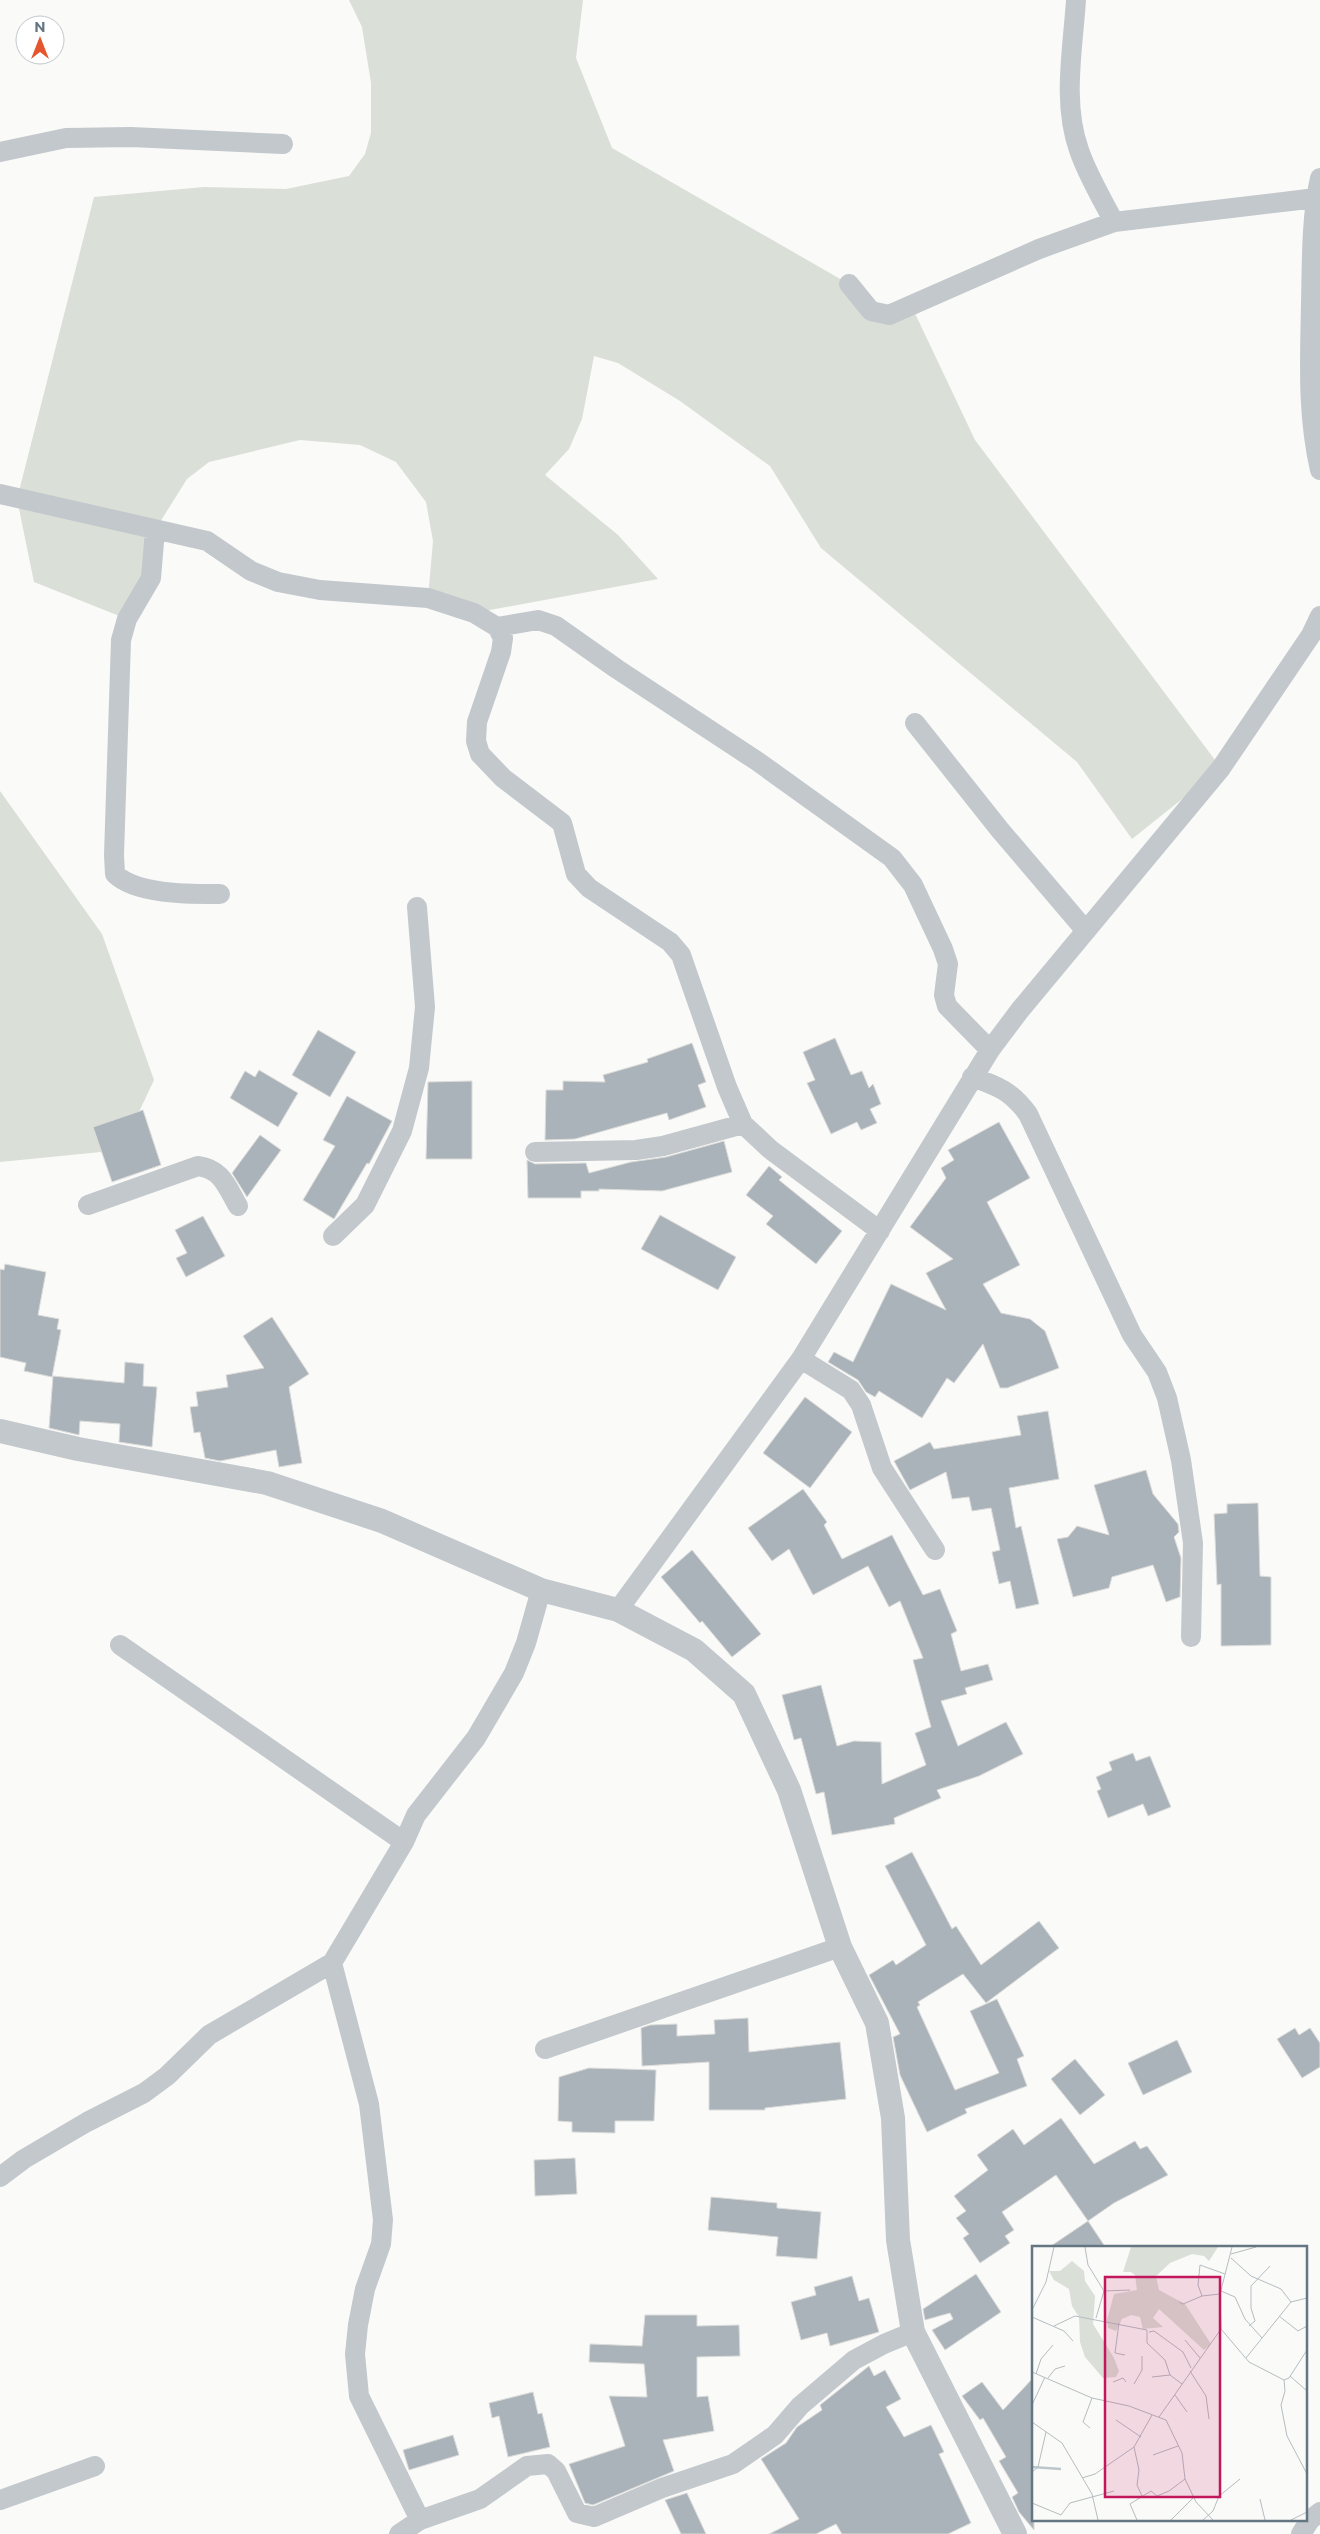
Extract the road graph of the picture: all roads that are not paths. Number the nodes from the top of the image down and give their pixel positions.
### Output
1 (1076, 0) edge
2 (283, 144) dead end
3 (0, 152) edge
4 (1318, 188) edge
5 (1114, 222) junction
6 (849, 284) dead end
7 (1320, 470) edge
8 (0, 494) edge
9 (155, 530) junction
10 (1320, 616) edge
11 (497, 627) junction
12 (915, 723) dead end
13 (220, 894) dead end
14 (417, 907) dead end
15 (1086, 931) junction
16 (990, 1050) junction
17 (972, 1077) junction
18 (743, 1124) junction
19 (535, 1152) dead end
20 (88, 1205) dead end
21 (238, 1206) dead end
22 (880, 1231) junction
23 (334, 1236) dead end
24 (801, 1359) junction
25 (0, 1431) edge
26 (935, 1550) dead end
27 (540, 1590) junction
28 (618, 1610) junction
29 (1190, 1637) dead end
30 (120, 1645) dead end
31 (404, 1842) junction
32 (840, 1947) junction
33 (332, 1963) junction
34 (545, 2049) dead end
35 (0, 2177) edge
36 (913, 2332) junction
37 (96, 2466) dead end
38 (0, 2500) edge
39 (1320, 2512) edge
40 (420, 2520) junction
41 (399, 2534) edge
42 (1015, 2534) edge
43 (1301, 2534) edge

1 - 5 street
2 - 3 street
4 - 5 street
4 - 7 street
5 - 6 street
8 - 9 street
9 - 11 street
9 - 13 street
10 - 15 street
11 - 16 street
11 - 18 street
12 - 15 street
14 - 23 street
15 - 16 street
16 - 17 street
17 - 22 street
17 - 29 street
18 - 19 street
18 - 22 street
20 - 21 street
22 - 24 street
24 - 26 street
24 - 28 street
25 - 27 street
27 - 28 street
27 - 31 street
28 - 32 street
30 - 31 street
31 - 33 street
32 - 34 street
32 - 36 street
33 - 35 street
33 - 40 street
36 - 40 street
36 - 42 street
37 - 38 street
39 - 43 street
40 - 41 street

